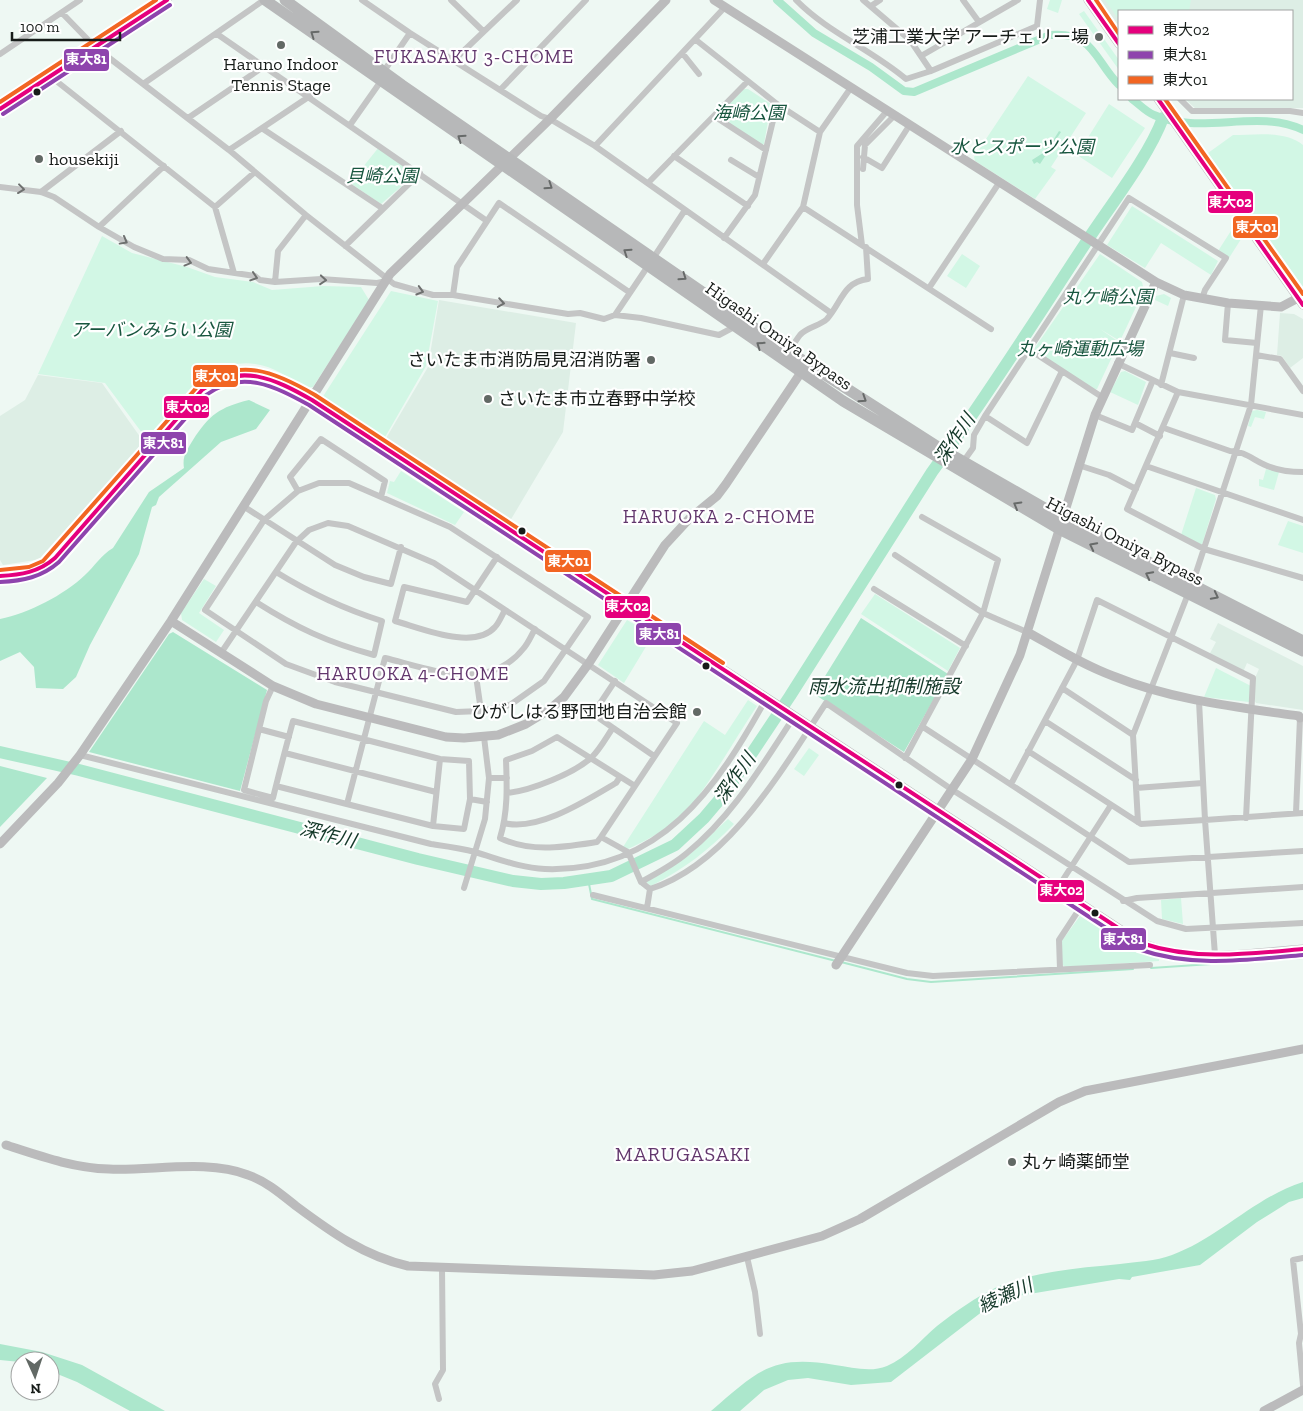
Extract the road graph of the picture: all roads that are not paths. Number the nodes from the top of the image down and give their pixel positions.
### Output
1 (80, 0) edge
2 (167, 0) edge
3 (264, 0) edge
4 (285, 0) edge
5 (362, 0) edge
6 (451, 0) edge
7 (517, 0) edge
8 (586, 0) edge
9 (666, 0) edge
10 (714, 0) edge
11 (796, 0) edge
12 (808, 0) edge
13 (863, 0) edge
14 (880, 0) edge
15 (963, 0) edge
16 (1018, 0) edge
17 (1040, 0) edge
18 (1088, 0) edge
19 (801, 6) junction
20 (871, 6) junction
21 (725, 7) junction
22 (62, 12) junction
23 (980, 22) junction
24 (483, 31) junction
25 (410, 33) junction
26 (217, 34) junction
27 (696, 40) junction
28 (1118, 43) edge
29 (95, 47) junction
30 (0, 54) edge
31 (683, 54) junction
32 (921, 56) junction
33 (453, 61) junction
34 (263, 67) junction
35 (931, 71) junction
36 (699, 74) dead end
37 (50, 76) junction
38 (382, 76) junction
39 (747, 82) junction
40 (143, 84) junction
41 (850, 88) junction
42 (500, 90) junction
43 (310, 96) junction
44 (1160, 100) edge
45 (1181, 100) edge
46 (777, 104) junction
47 (0, 109) edge
48 (890, 113) junction
49 (1303, 113) edge
50 (714, 116) junction
51 (188, 118) junction
52 (550, 119) junction
53 (350, 124) junction
54 (909, 126) junction
55 (263, 129) junction
56 (121, 131) junction
57 (820, 132) junction
58 (595, 146) junction
59 (229, 150) junction
60 (766, 150) junction
61 (674, 156) junction
62 (863, 157) junction
63 (731, 160) dead end
64 (505, 162) junction
65 (164, 166) junction
66 (863, 169) dead end
67 (255, 172) junction
68 (420, 173) junction
69 (759, 177) junction
70 (648, 183) junction
71 (999, 183) junction
72 (0, 186) edge
73 (41, 192) junction
74 (463, 203) junction
75 (748, 206) junction
76 (215, 207) junction
77 (803, 207) junction
78 (382, 208) junction
79 (685, 210) junction
80 (306, 215) junction
81 (487, 221) junction
82 (99, 227) junction
83 (724, 238) junction
84 (1096, 245) junction
85 (345, 246) junction
86 (864, 246) junction
87 (651, 261) junction
88 (763, 264) junction
89 (234, 273) junction
90 (388, 280) junction
91 (275, 282) junction
92 (1156, 282) junction
93 (929, 288) junction
94 (629, 292) junction
95 (453, 295) junction
96 (1184, 295) junction
97 (1202, 299) junction
98 (1300, 301) edge
99 (1228, 303) junction
100 (1261, 305) junction
101 (832, 313) junction
102 (615, 315) junction
103 (734, 326) junction
104 (991, 329) dead end
105 (1257, 343) junction
106 (1030, 350) junction
107 (788, 351) junction
108 (1170, 353) junction
109 (1256, 355) junction
110 (1194, 358) dead end
111 (807, 363) junction
112 (1117, 364) junction
113 (1062, 372) junction
114 (800, 373) junction
115 (1152, 380) junction
116 (1161, 385) junction
117 (1303, 391) edge
118 (1178, 392) junction
119 (1102, 397) junction
120 (312, 400) junction
121 (1251, 405) junction
122 (1095, 415) junction
123 (1303, 415) edge
124 (985, 416) junction
125 (1135, 423) junction
126 (1164, 428) junction
127 (1160, 436) junction
128 (936, 451) junction
129 (1236, 451) junction
130 (958, 463) junction
131 (1078, 465) junction
132 (1146, 466) junction
133 (1303, 472) edge
134 (1136, 489) junction
135 (298, 491) junction
136 (1224, 492) junction
137 (382, 496) junction
138 (242, 506) junction
139 (922, 517) dead end
140 (264, 520) junction
141 (1303, 520) edge
142 (1061, 524) junction
143 (296, 542) junction
144 (401, 547) junction
145 (1204, 549) junction
146 (895, 555) dead end
147 (496, 557) junction
148 (276, 572) junction
149 (0, 576) edge
150 (1303, 578) edge
151 (874, 589) dead end
152 (475, 590) junction
153 (1190, 590) junction
154 (256, 602) junction
155 (626, 606) junction
156 (504, 610) junction
157 (983, 613) junction
158 (171, 621) junction
159 (535, 629) junction
160 (236, 632) junction
161 (1028, 633) junction
162 (1171, 638) junction
163 (1303, 641) edge
164 (966, 646) junction
165 (567, 649) junction
166 (1303, 650) edge
167 (222, 653) junction
168 (1077, 660) junction
169 (589, 663) junction
170 (476, 676) junction
171 (615, 681) junction
172 (273, 686) junction
173 (1062, 688) junction
174 (1151, 689) junction
175 (376, 693) junction
176 (768, 700) junction
177 (1199, 701) junction
178 (1250, 709) junction
179 (480, 711) junction
180 (793, 716) junction
181 (370, 717) junction
182 (1300, 718) joint
183 (1045, 720) junction
184 (923, 727) junction
185 (810, 728) junction
186 (259, 729) junction
187 (612, 729) junction
188 (1133, 734) junction
189 (289, 737) junction
190 (484, 737) junction
191 (364, 740) junction
192 (1028, 751) junction
193 (285, 754) junction
194 (80, 755) junction
195 (654, 756) junction
196 (592, 758) junction
197 (905, 758) junction
198 (440, 759) junction
199 (972, 759) junction
200 (356, 772) junction
201 (620, 777) junction
202 (489, 778) junction
203 (507, 778) junction
204 (1136, 780) junction
205 (1203, 783) junction
206 (1011, 784) junction
207 (276, 786) junction
208 (635, 786) junction
209 (1136, 788) junction
210 (952, 789) junction
211 (436, 792) junction
212 (507, 793) junction
213 (470, 799) junction
214 (487, 802) junction
215 (347, 804) junction
216 (1111, 805) junction
217 (938, 812) junction
218 (1300, 813) edge
219 (1246, 818) junction
220 (1205, 820) junction
221 (1138, 822) junction
222 (504, 824) junction
223 (434, 826) junction
224 (601, 837) junction
225 (1091, 838) junction
226 (0, 844) edge
227 (1303, 851) edge
228 (475, 852) junction
229 (628, 852) junction
230 (1208, 857) junction
231 (1072, 868) junction
232 (641, 882) junction
233 (1303, 887) edge
234 (464, 888) dead end
235 (650, 889) junction
236 (1057, 890) junction
237 (1211, 892) junction
238 (593, 895) dead end
239 (1123, 901) junction
240 (1082, 905) junction
241 (646, 908) junction
242 (1303, 923) edge
243 (1213, 929) junction
244 (1303, 949) edge
245 (1215, 955) junction
246 (842, 957) junction
247 (836, 965) dead end
248 (1150, 965) dead end
249 (1060, 969) junction
250 (1303, 1049) edge
251 (3, 1144) edge
252 (747, 1257) junction
253 (1303, 1258) edge
254 (442, 1268) junction
255 (760, 1334) dead end
256 (1303, 1385) edge
257 (1303, 1390) edge
258 (439, 1399) dead end
259 (1264, 1411) edge

1 - 22 street
2 - 29 street
3 - 26 street
38 -> 3 highway, Higashi Omiya Bypass
4 - 38 highway, Higashi Omiya Bypass
5 - 25 street
6 - 24 street
7 - 24 street
8 - 42 street
9 - 52 street
10 - 21 street
11 - 19 street
12 - 19 street
13 - 20 street
14 - 20 street
15 - 23 street
16 - 23 street
17 - 35 street
18 - 28 street
19 - 35 street
20 - 32 street
21 - 27 street
21 - 41 street
22 - 29 street
22 - 30 street
23 - 32 street
24 - 33 street
25 - 33 street
25 - 38 street
26 - 34 street
26 - 40 street
27 - 31 street
27 - 39 street
29 - 37 street
29 - 40 street
31 - 36 street
31 - 58 street
32 - 35 street
33 - 42 street
34 - 43 street
34 - 51 street
37 - 47 street
37 - 56 street
38 - 53 street
38 - 64 highway, Higashi Omiya Bypass
39 - 46 street
39 - 50 street
40 - 51 street
41 - 48 street
41 - 57 street
42 - 52 street
43 - 53 street
43 - 55 street
44 - 98 street
45 - 49 street
46 - 57 street
46 - 60 street
48 - 54 street
48 - 62 street
48 - 86 street
50 - 60 street
50 - 61 street
51 - 59 street
52 - 58 street
52 - 64 street
53 - 68 street
54 - 62 street
54 - 71 street
55 - 59 street
55 - 78 street
56 - 65 street
56 - 73 street
57 - 77 street
58 - 70 street
59 - 67 street
60 - 69 street
61 - 70 street
61 - 75 street
62 - 66 street
63 - 69 street
64 - 74 street
64 - 87 highway, Higashi Omiya Bypass
65 - 76 street
65 - 82 street
67 - 76 street
67 - 80 street
68 - 74 street
68 - 78 street
69 - 75 street
70 - 79 street
71 - 84 street
71 - 93 street
72 -> 73 street
73 - 82 street
74 - 81 street
74 - 90 street
75 - 83 street
76 - 89 street
77 - 86 street
77 - 88 street
78 - 85 street
79 - 83 street
79 - 87 street
80 - 85 street
80 - 91 street
81 - 94 street
81 - 95 street
82 -> 89 street
83 - 88 street
84 - 92 street
84 - 97 street
84 - 106 street
85 - 90 street
86 - 93 street
86 - 101 street
87 - 94 street
87 - 103 highway, Higashi Omiya Bypass
87 -> 107 highway, Higashi Omiya Bypass
88 - 101 street
89 -> 91 street
91 -> 90 street
90 -> 95 street
90 - 120 street
92 - 96 street
92 - 112 street
93 - 104 street
94 - 102 street
95 -> 102 street
96 - 97 street
96 - 108 street
97 - 99 street
98 - 100 street
99 - 100 street
99 - 105 street
100 - 105 street
101 - 107 street
102 - 103 street
114 -> 103 highway, Higashi Omiya Bypass
105 - 109 street
106 - 113 street
106 - 124 street
107 - 111 highway, Higashi Omiya Bypass
108 - 110 street
108 - 116 street
109 - 117 street
109 - 121 street
111 - 114 street
111 -> 128 highway, Higashi Omiya Bypass
112 - 115 street
112 - 119 street
113 - 119 street
113 - 124 street
114 - 128 highway, Higashi Omiya Bypass
114 - 155 street
115 - 116 street
115 - 125 street
116 - 118 street
118 - 121 street
118 - 126 street
119 - 122 street
120 - 138 street
120 - 149 street
120 - 155 street
121 - 123 street
121 - 129 street
122 - 125 street
122 - 131 street
124 - 130 street
125 - 127 street
126 - 127 street
126 - 129 street
127 - 132 street
128 - 130 highway, Higashi Omiya Bypass
129 - 133 street
129 - 136 street
130 - 142 highway, Higashi Omiya Bypass
131 - 134 street
131 - 142 street
132 - 134 street
132 - 136 street
134 - 145 street
135 - 137 street
135 - 137 street
135 - 140 street
136 - 141 street
136 - 145 street
137 - 147 street
138 - 140 street
138 - 158 street
139 - 157 street
140 - 143 street
140 - 160 street
142 - 153 highway, Higashi Omiya Bypass
142 - 161 street
143 - 144 street
143 - 144 street
143 - 148 street
144 - 152 street
145 - 150 street
145 - 153 street
146 - 157 street
147 - 152 street
147 - 165 street
148 - 154 street
148 - 154 street
151 - 164 street
152 - 156 street
152 - 156 street
153 - 162 street
153 -> 163 highway, Higashi Omiya Bypass
153 - 166 highway, Higashi Omiya Bypass
154 - 160 street
155 - 169 street
155 - 176 street
156 - 159 street
157 - 161 street
157 - 164 street
158 - 167 street
158 - 194 street
159 - 165 street
159 - 170 street
160 - 167 street
160 - 175 street
161 - 168 street
161 - 199 street
162 - 168 street
162 - 174 street
162 - 178 street
164 - 184 street
165 - 169 street
165 - 179 street
167 - 172 street
168 - 173 street
168 - 174 street
169 - 171 street
169 - 190 street
170 - 175 street
170 - 179 street
171 - 187 street
171 - 195 street
172 - 181 street
172 - 186 street
173 - 183 street
173 - 188 street
174 - 177 street
174 - 188 street
175 - 179 street
175 - 181 street
176 - 180 street
176 - 229 street
177 - 178 street
177 - 205 street
178 - 182 street
178 - 219 street
180 - 185 street
180 - 232 street
181 - 190 street
181 - 191 street
182 - 218 street
183 - 192 street
183 - 204 street
184 - 197 street
184 - 199 street
185 - 197 street
185 - 217 street
185 - 235 street
186 - 189 street
186 - 207 street
187 - 195 street
187 - 196 street
188 - 204 street
189 - 191 street
189 - 193 street
190 - 202 street
191 - 198 street
191 - 200 street
192 - 206 street
192 - 216 street
193 - 200 street
193 - 207 street
194 - 226 street
194 - 228 street
195 - 208 street
196 - 201 street
196 - 203 street
196 - 212 street
197 - 210 street
198 - 211 street
198 - 213 street
199 - 206 street
199 - 210 street
200 - 211 street
200 - 215 street
201 - 208 street
201 - 222 street
202 - 203 street
202 - 214 street
203 - 212 street
204 - 209 street
205 - 209 street
205 - 220 street
206 - 225 street
207 - 215 street
208 - 224 street
209 - 221 street
210 - 217 street
210 - 231 street
211 - 223 street
212 - 222 street
213 - 214 street
213 - 223 street
214 - 228 street
215 - 223 street
216 - 221 street
216 - 225 street
217 - 236 street
217 - 246 street
218 - 219 street
219 - 220 street
220 - 221 street
220 - 230 street
222 - 224 street
224 - 229 street
225 - 230 street
225 - 231 street
227 - 230 street
228 - 229 street
228 - 234 street
229 - 232 street
230 - 237 street
231 - 236 street
231 - 239 street
232 - 235 street
233 - 237 street
235 - 241 street
236 - 240 street
237 - 239 street
237 - 243 street
238 - 241 street
239 - 243 street
240 - 245 street
240 - 249 street
241 - 246 street
242 - 243 street
243 - 245 street
244 - 245 street
246 - 247 street
246 - 249 street
248 - 249 street
250 - 252 street
251 - 254 street
252 - 254 street
252 - 255 street
253 - 256 street
254 - 258 street
257 - 259 street

